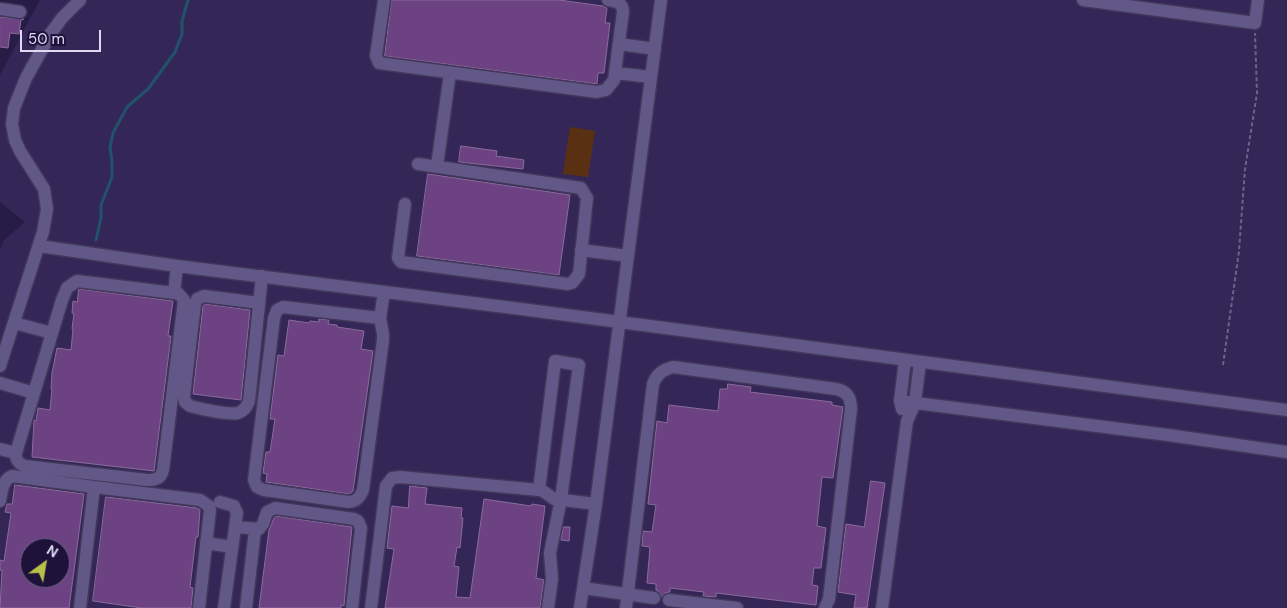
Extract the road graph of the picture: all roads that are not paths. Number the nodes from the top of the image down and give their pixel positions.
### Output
1 (80, 0) edge
2 (384, 0) edge
3 (608, 0) edge
4 (661, 0) edge
5 (1084, 0) edge
6 (1258, 0) edge
7 (0, 9) edge
8 (20, 12) dead end
9 (619, 44) junction
10 (655, 49) junction
11 (450, 73) junction
12 (616, 73) junction
13 (651, 77) junction
14 (418, 164) dead end
15 (436, 166) junction
16 (405, 204) dead end
17 (39, 246) junction
18 (582, 250) junction
19 (628, 256) junction
20 (177, 266) junction
21 (262, 276) junction
22 (384, 292) junction
23 (174, 293) junction
24 (259, 303) junction
25 (380, 318) junction
26 (14, 323) junction
27 (619, 323) junction
28 (52, 333) junction
29 (905, 360) junction
30 (920, 362) junction
31 (0, 366) edge
32 (0, 383) edge
33 (34, 393) junction
34 (900, 401) junction
35 (915, 403) junction
36 (1287, 410) edge
37 (907, 421) junction
38 (0, 449) edge
39 (1287, 452) edge
40 (16, 453) junction
41 (94, 487) junction
42 (539, 490) junction
43 (561, 499) junction
44 (0, 502) edge
45 (220, 502) dead end
46 (596, 504) junction
47 (235, 527) junction
48 (255, 530) junction
49 (206, 543) junction
50 (232, 547) junction
51 (583, 588) junction
52 (627, 594) junction
53 (654, 598) dead end
54 (670, 600) dead end
55 (80, 608) edge
56 (199, 608) edge
57 (224, 608) edge
58 (246, 608) edge
59 (352, 608) edge
60 (371, 608) edge
61 (548, 608) edge
62 (580, 608) edge
63 (626, 608) edge
64 (737, 608) edge
65 (825, 608) edge
66 (882, 608) edge

1 - 17 street
2 - 11 street
3 - 9 street
4 - 10 street
5 - 6 street
7 - 8 street
9 - 10 street
9 - 12 street
10 - 13 street
11 - 12 street
11 - 15 street
12 - 13 street
13 - 19 street
14 - 15 street
15 - 18 street
16 - 18 street
17 - 20 street
17 - 26 street
18 - 19 street
19 - 27 street
20 - 21 street
20 - 23 street
21 - 22 street
21 - 24 street
22 - 25 street
22 - 27 street
23 - 28 street
23 - 40 street
24 - 24 street
25 - 25 street
26 - 28 street
26 - 31 street
27 - 29 street
27 - 46 street
28 - 33 street
29 - 30 street
29 - 34 street
30 - 35 street
30 - 36 street
32 - 33 street
33 - 40 street
34 - 35 street
34 - 37 street
35 - 37 street
35 - 39 street
37 - 66 street
38 - 40 street
41 - 44 street
41 - 49 street
41 - 55 street
42 - 43 street
42 - 43 street
42 - 60 street
43 - 46 street
43 - 61 street
45 - 47 street
46 - 51 street
47 - 48 street
47 - 50 street
48 - 58 street
48 - 59 street
49 - 50 street
49 - 56 street
50 - 57 street
51 - 52 street
51 - 62 street
52 - 53 street
52 - 63 street
52 - 65 street
54 - 64 street

